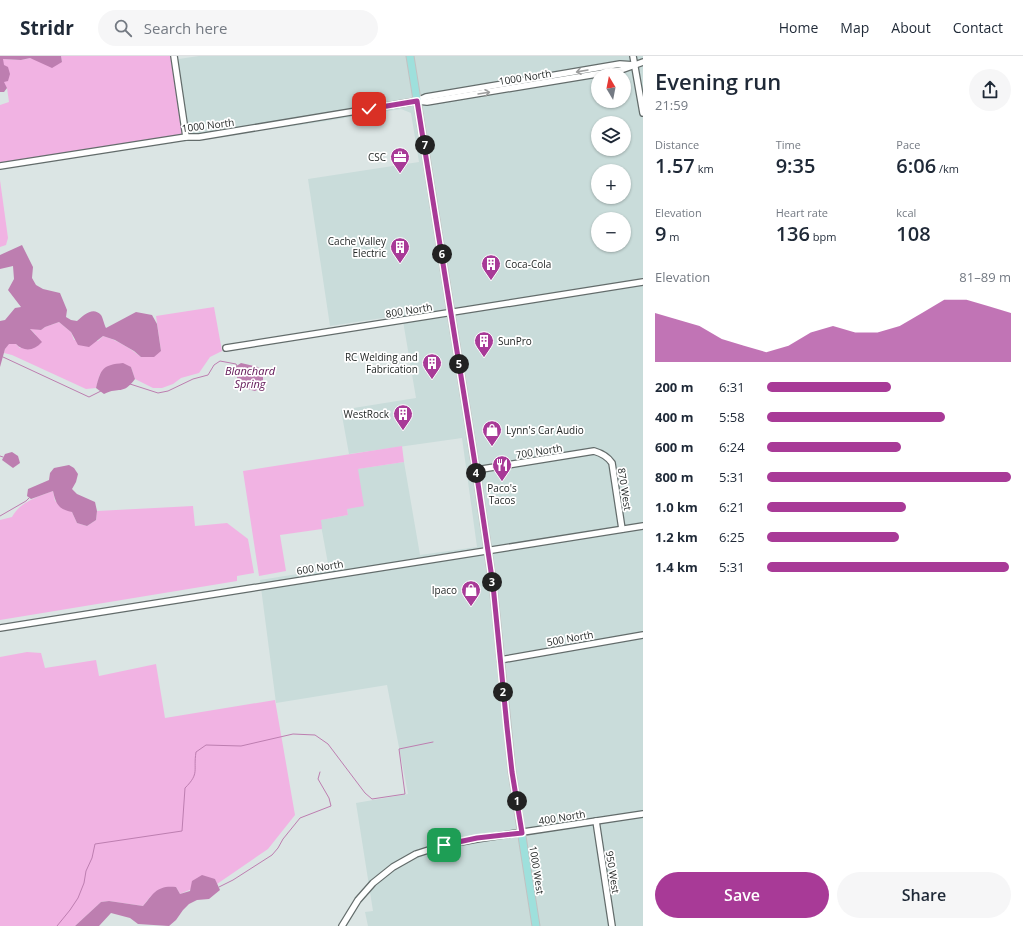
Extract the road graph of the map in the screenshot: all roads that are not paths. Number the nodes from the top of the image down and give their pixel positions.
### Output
1 (174, 56) edge
2 (410, 56) edge
3 (633, 56) edge
4 (643, 62) edge
5 (635, 65) junction
6 (417, 101) junction
7 (643, 113) edge
8 (186, 137) junction
9 (0, 166) edge
10 (643, 282) edge
11 (451, 312) junction
12 (226, 348) dead end
13 (604, 456) joint
14 (476, 470) junction
15 (643, 526) edge
16 (622, 529) junction
17 (488, 551) junction
18 (0, 628) edge
19 (643, 635) edge
20 (500, 660) junction
21 (643, 814) edge
22 (596, 821) junction
23 (522, 833) junction
24 (342, 926) edge
25 (536, 926) edge
26 (612, 926) edge

1 - 8 street
2 - 6 main road, 1000 West
3 - 5 street
4 - 5 street, 1000 North
5 - 6 street, 1000 North
5 - 7 street
6 - 8 street, 1000 North
6 - 11 main road, 1000 West
8 - 9 street, 1000 North
10 - 11 street, 800 North
11 - 12 street, 800 North
11 - 14 main road, 1000 West
13 - 14 street, 700 North
13 - 16 street, 870 West
14 - 17 main road, 1000 West
15 - 16 street, 600 North
16 - 17 street, 600 North
17 - 18 street, 600 North
17 - 20 main road, 1000 West
19 - 20 street, 500 North
20 - 23 main road, 1000 West
21 - 22 street, 400 North
22 - 23 street, 400 North
22 - 26 street, 950 West
23 - 24 street, 400 North
23 - 25 main road, 1000 West

